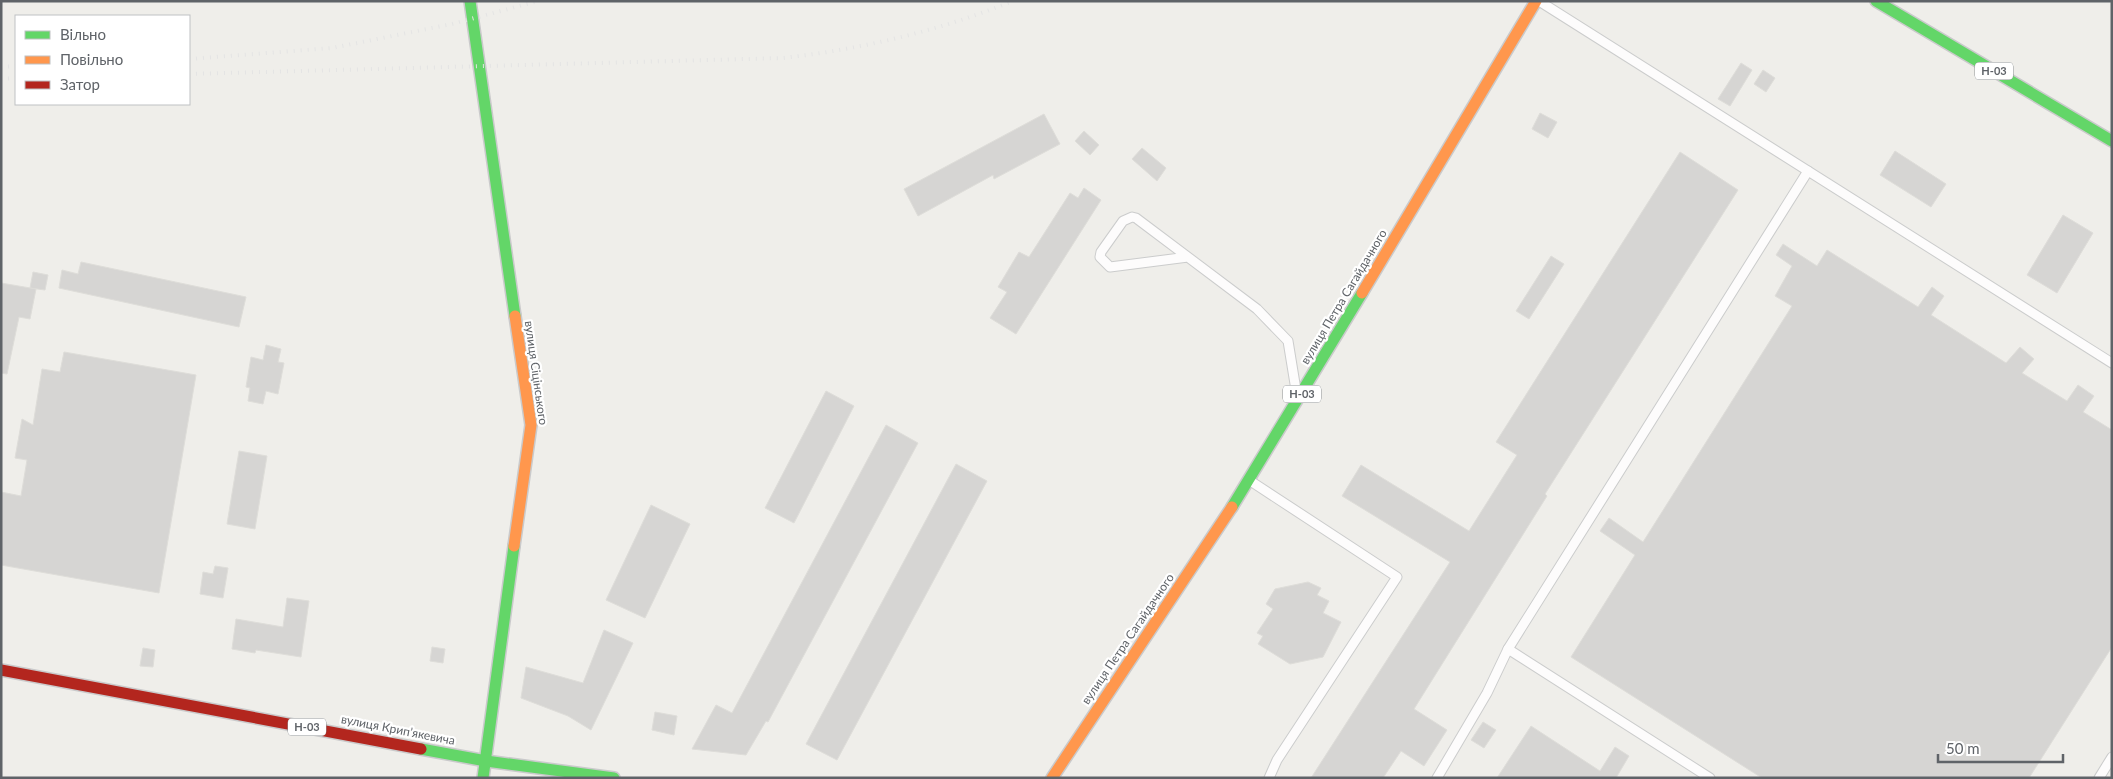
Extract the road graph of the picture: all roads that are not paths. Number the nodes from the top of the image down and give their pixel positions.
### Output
1 (470, 1) edge
2 (1538, 1) edge
3 (1876, 1) edge
4 (1900, 1) edge
5 (1902, 17) junction
6 (2112, 141) edge
7 (1808, 172) junction
8 (1188, 257) junction
9 (2112, 362) edge
10 (1297, 403) junction
11 (1250, 481) junction
12 (1508, 649) junction
13 (1, 670) edge
14 (2112, 757) edge
15 (486, 760) junction
16 (483, 778) edge
17 (614, 778) edge
18 (1052, 778) edge
19 (1269, 778) edge
20 (1437, 778) edge
21 (1710, 778) edge
22 (2099, 778) edge

1 - 15 main road, вулиця Сіцінського
2 - 7 lane
2 - 10 main road, вулиця Петра Сагайдачного / Н-03
3 - 5 main road, Н-03
4 - 5 lane
5 - 6 main road, Н-03
7 - 9 lane
7 - 12 lane
8 - 8 lane
8 - 10 lane
10 - 11 main road, вулиця Петра Сагайдачного / Н-03
11 - 18 main road, вулиця Петра Сагайдачного / Н-03
11 - 19 lane
12 - 20 lane
12 - 21 lane
13 - 15 main road, вулиця Крипʼякевича / Н-03
14 - 22 lane
15 - 16 main road, вулиця Сіцінського
15 - 17 main road, вулиця Крипʼякевича / Н-03

